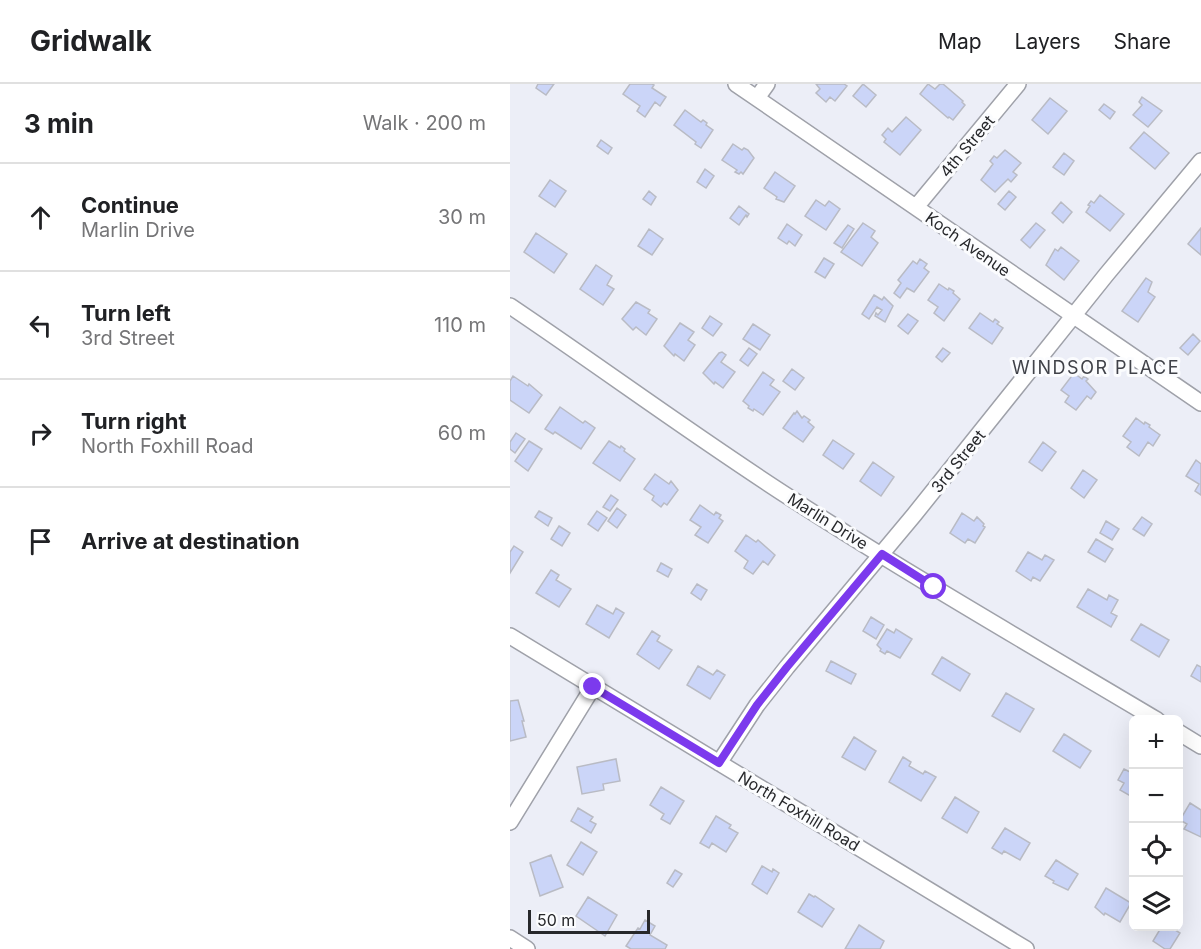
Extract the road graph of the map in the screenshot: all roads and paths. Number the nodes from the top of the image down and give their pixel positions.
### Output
1 (736, 84) edge
2 (767, 84) edge
3 (1018, 84) edge
4 (757, 98) junction
5 (1201, 161) edge
6 (916, 207) junction
7 (510, 306) edge
8 (1074, 316) junction
9 (1201, 404) edge
10 (882, 554) junction
11 (510, 636) edge
12 (593, 687) junction
13 (1149, 715) edge
14 (1183, 735) edge
15 (1201, 746) edge
16 (719, 763) junction
17 (510, 822) edge
18 (510, 938) edge
19 (527, 949) edge
20 (1026, 949) edge

1 - 4 street, Koch Avenue
2 - 4 street
3 - 6 street, 4th Street
4 - 6 street, Koch Avenue
5 - 8 street, 3rd Street
6 - 8 street, Koch Avenue
7 - 10 street, Marlin Drive
8 - 9 street, Koch Avenue
8 - 10 street, 3rd Street
10 - 13 street, Marlin Drive
10 - 16 street, 3rd Street
11 - 12 street, North Foxhill Road
12 - 16 street, North Foxhill Road
12 - 17 street
14 - 15 street
16 - 20 street, North Foxhill Road
18 - 19 street

